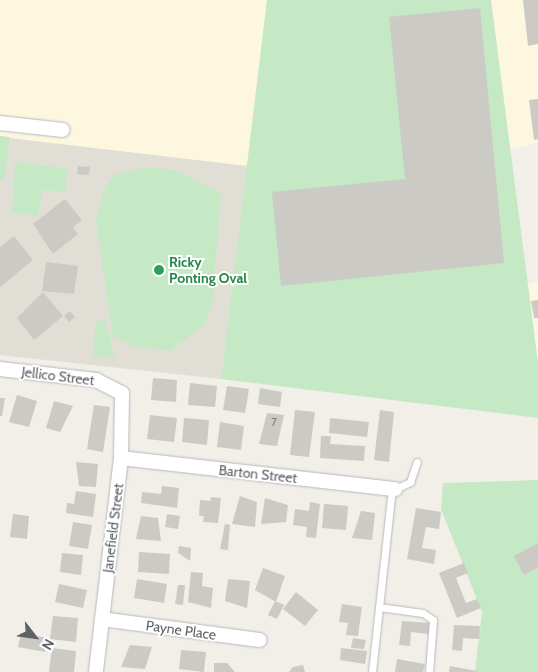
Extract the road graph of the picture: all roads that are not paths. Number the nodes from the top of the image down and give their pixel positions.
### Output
1 (0, 123) edge
2 (63, 130) dead end
3 (0, 369) edge
4 (116, 387) joint
5 (121, 458) junction
6 (417, 462) dead end
7 (394, 489) junction
8 (379, 608) junction
9 (102, 619) junction
10 (260, 640) dead end
11 (96, 672) edge
12 (372, 672) edge
13 (429, 672) edge

1 - 2 street
3 - 4 street, Jellico Street
4 - 5 street, Janefield Street
5 - 7 street, Barton Street
5 - 9 street, Janefield Street
6 - 7 lane
7 - 8 lane
8 - 12 lane
8 - 13 lane
9 - 10 street, Payne Place
9 - 11 street, Janefield Street

